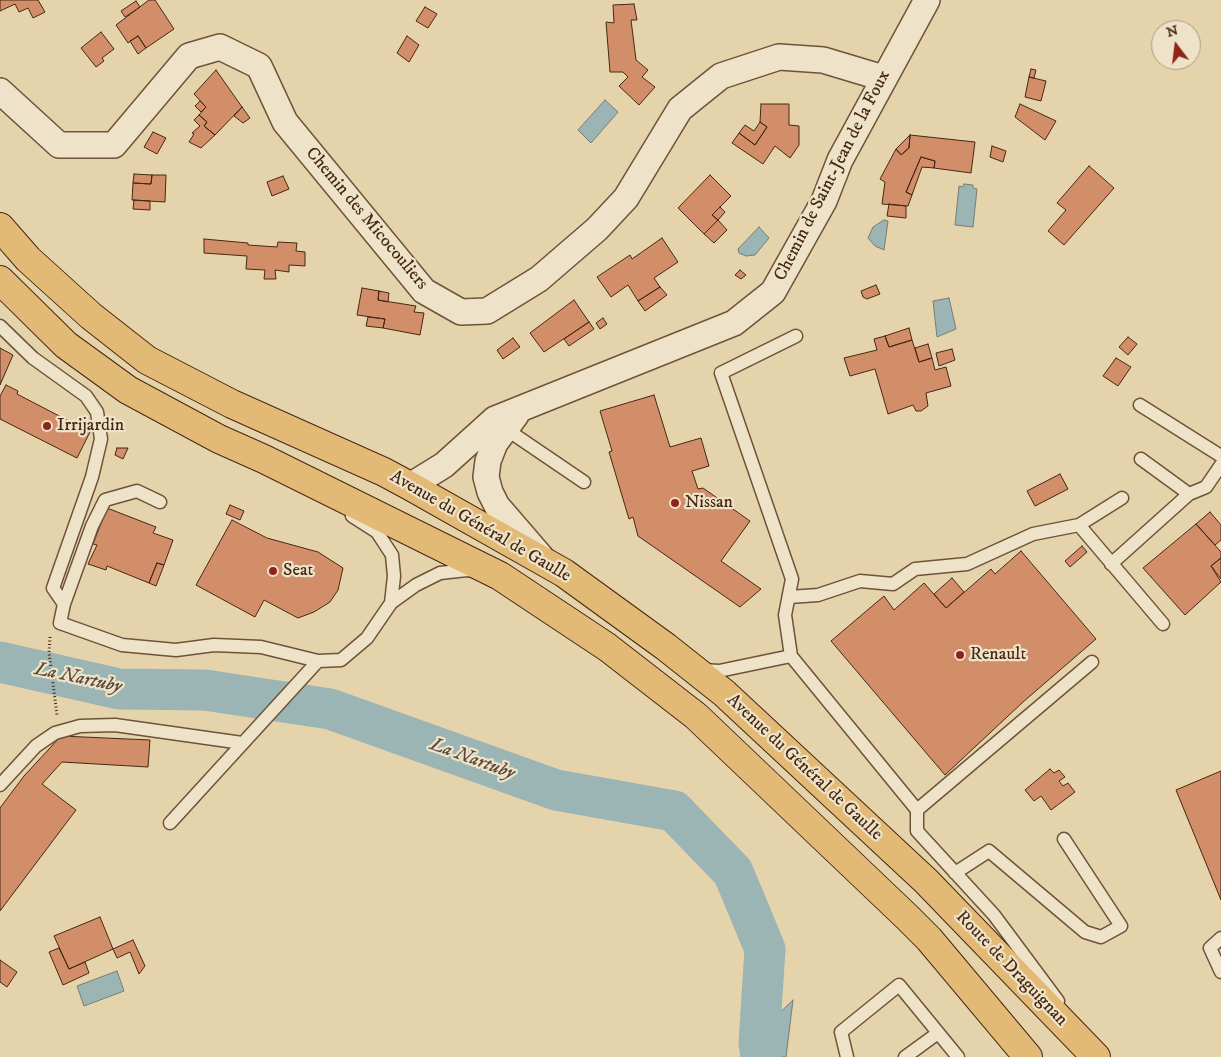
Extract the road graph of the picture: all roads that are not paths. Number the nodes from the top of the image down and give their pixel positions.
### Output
1 (927, 0) edge
2 (883, 78) junction
3 (0, 91) edge
4 (0, 227) edge
5 (0, 280) edge
6 (0, 326) edge
7 (796, 336) dead end
8 (1140, 405) dead end
9 (521, 409) junction
10 (506, 428) junction
11 (1221, 456) edge
12 (264, 459) junction
13 (1141, 459) dead end
14 (1221, 466) edge
15 (584, 482) dead end
16 (410, 486) junction
17 (1189, 494) junction
18 (1122, 498) dead end
19 (160, 502) dead end
20 (1079, 526) junction
21 (546, 562) junction
22 (1112, 564) junction
23 (500, 576) junction
24 (789, 597) junction
25 (391, 603) junction
26 (64, 604) junction
27 (1163, 624) dead end
28 (791, 656) junction
29 (318, 661) junction
30 (1092, 662) dead end
31 (690, 669) junction
32 (242, 743) junction
33 (0, 785) edge
34 (917, 810) junction
35 (170, 824) dead end
36 (1064, 839) dead end
37 (955, 873) junction
38 (926, 881) joint
39 (1221, 938) edge
40 (1221, 972) edge
41 (1071, 1031) junction
42 (938, 1033) junction
43 (847, 1057) edge
44 (905, 1057) edge
45 (958, 1057) edge
46 (1028, 1057) edge
47 (1096, 1057) edge

1 - 2 street, Chemin de Saint-Jean de la Foux
2 - 3 street, Chemin des Micocouliers
2 - 9 street, Chemin de Saint-Jean de la Foux
4 - 16 main road, Avenue du Général de Gaulle
5 - 12 main road, Avenue du Général de Gaulle
6 - 26 lane
7 - 24 lane
8 - 11 lane
9 - 10 street, Chemin de Saint-Jean de la Foux
9 - 16 street, Chemin de Saint-Jean de la Foux
10 - 15 lane
10 - 21 street, Chemin de Saint-Jean de la Foux
12 - 23 main road, Avenue du Général de Gaulle
12 - 25 lane
13 - 17 lane
14 - 17 lane
16 - 21 main road, Avenue du Général de Gaulle
17 - 22 lane
18 - 20 lane
19 - 26 lane
20 - 22 lane
20 - 24 lane
21 - 31 main road, Avenue du Général de Gaulle
22 - 27 lane
23 - 25 lane
23 - 46 main road, Avenue du Général de Gaulle
24 - 28 lane
25 - 29 lane
26 - 29 lane
28 - 31 lane
28 - 34 lane
29 - 32 lane
30 - 34 lane
31 - 38 main road, Avenue du Général de Gaulle
32 - 33 lane
32 - 35 lane
34 - 37 lane
36 - 37 lane
37 - 41 lane
38 - 41 main road, Route de Draguignan
39 - 40 lane
41 - 47 main road, Route de Draguignan
42 - 43 lane
42 - 44 lane
42 - 45 lane

